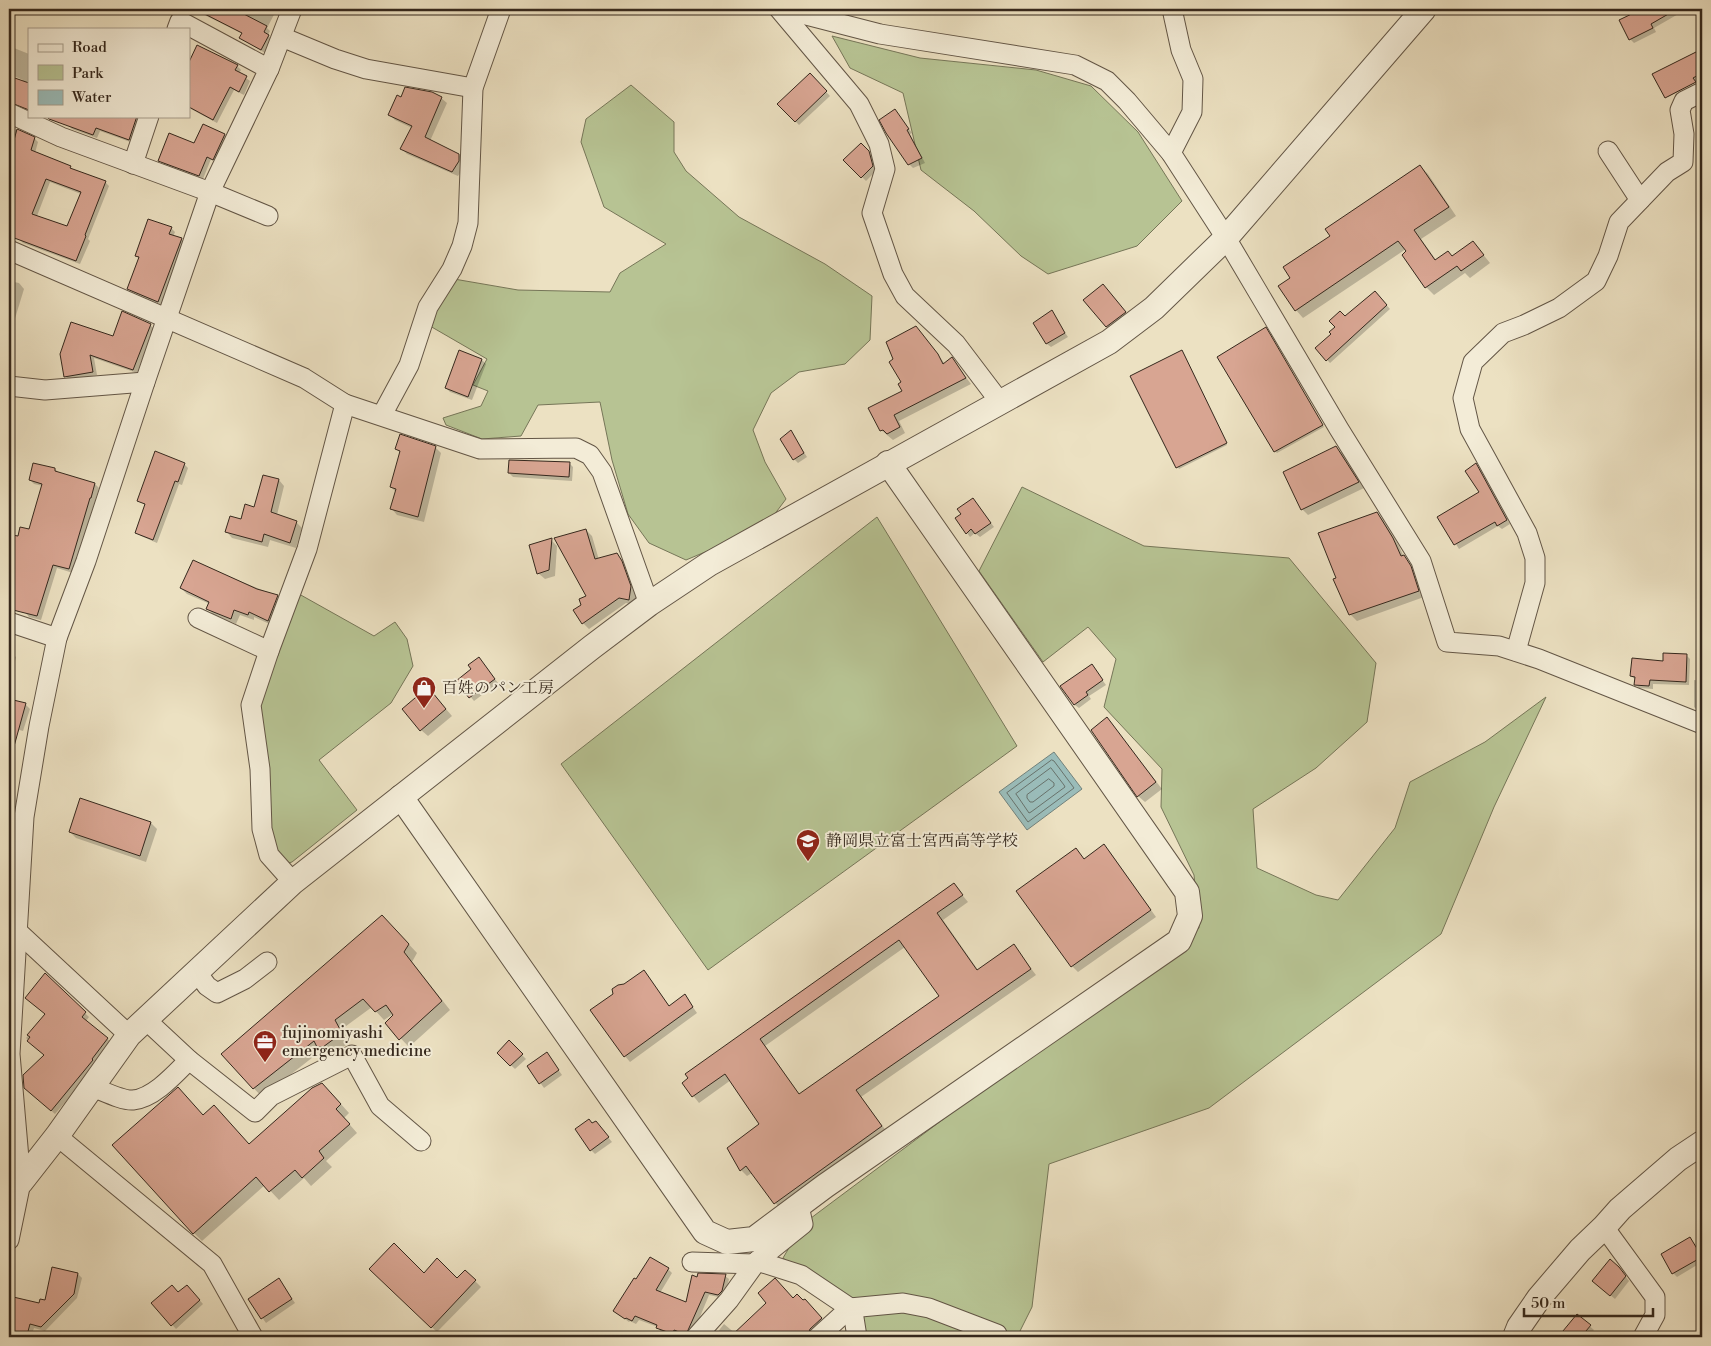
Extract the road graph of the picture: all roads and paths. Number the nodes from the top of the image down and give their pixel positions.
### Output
1 (292, 9) edge
2 (502, 9) edge
3 (781, 9) edge
4 (1172, 9) edge
5 (1424, 9) edge
6 (177, 28) edge
7 (282, 37) junction
8 (269, 69) junction
9 (473, 88) junction
10 (1702, 92) edge
11 (9, 113) edge
12 (148, 118) edge
13 (1608, 151) dead end
14 (1172, 152) junction
15 (133, 164) junction
16 (210, 192) junction
17 (1640, 200) junction
18 (268, 216) dead end
19 (1226, 238) junction
20 (9, 250) edge
21 (167, 319) junction
22 (145, 382) junction
23 (9, 386) edge
24 (1000, 402) junction
25 (345, 404) junction
26 (382, 415) junction
27 (888, 463) junction
28 (649, 604) junction
29 (198, 618) dead end
30 (9, 622) edge
31 (57, 638) junction
32 (269, 651) junction
33 (1516, 651) junction
34 (1702, 724) edge
35 (401, 798) junction
36 (293, 882) junction
37 (17, 931) junction
38 (266, 962) dead end
39 (196, 971) junction
40 (137, 1027) junction
41 (189, 1060) junction
42 (92, 1088) junction
43 (58, 1136) junction
44 (421, 1141) dead end
45 (1702, 1143) edge
46 (15, 1187) edge
47 (799, 1206) junction
48 (1604, 1227) junction
49 (9, 1240) edge
50 (692, 1262) dead end
51 (756, 1262) junction
52 (850, 1308) junction
53 (253, 1337) edge
54 (696, 1337) edge
55 (818, 1337) edge
56 (857, 1337) edge
57 (998, 1337) edge
58 (1515, 1337) edge
59 (1643, 1337) edge

1 - 7 street
2 - 9 street
3 - 14 street
3 - 24 street
4 - 14 street
5 - 19 street
6 - 8 street
7 - 8 street
7 - 9 street
8 - 16 street
9 - 26 street
10 - 17 street
11 - 15 street
12 - 15 street
13 - 17 street
14 - 19 street
15 - 16 street
16 - 18 street
16 - 21 street
17 - 33 street
19 - 24 street
19 - 33 street
20 - 21 street
21 - 22 street
21 - 25 street
22 - 23 street
22 - 31 street
24 - 27 street
25 - 26 street
25 - 32 street
26 - 28 street
27 - 28 street
27 - 47 street
28 - 35 street
29 - 32 street
30 - 31 street
31 - 37 street
32 - 36 street
33 - 34 street
35 - 36 street
35 - 47 street
36 - 39 street
37 - 40 street
37 - 46 street
38 - 39 street
39 - 40 street
40 - 41 street
40 - 42 street
41 - 42 street
41 - 44 street
42 - 43 street
43 - 46 street
43 - 53 street
45 - 48 street
46 - 49 street
47 - 51 street
48 - 58 street
48 - 59 street
50 - 51 street
51 - 52 street
51 - 54 street
52 - 55 street
52 - 56 street
52 - 57 street

